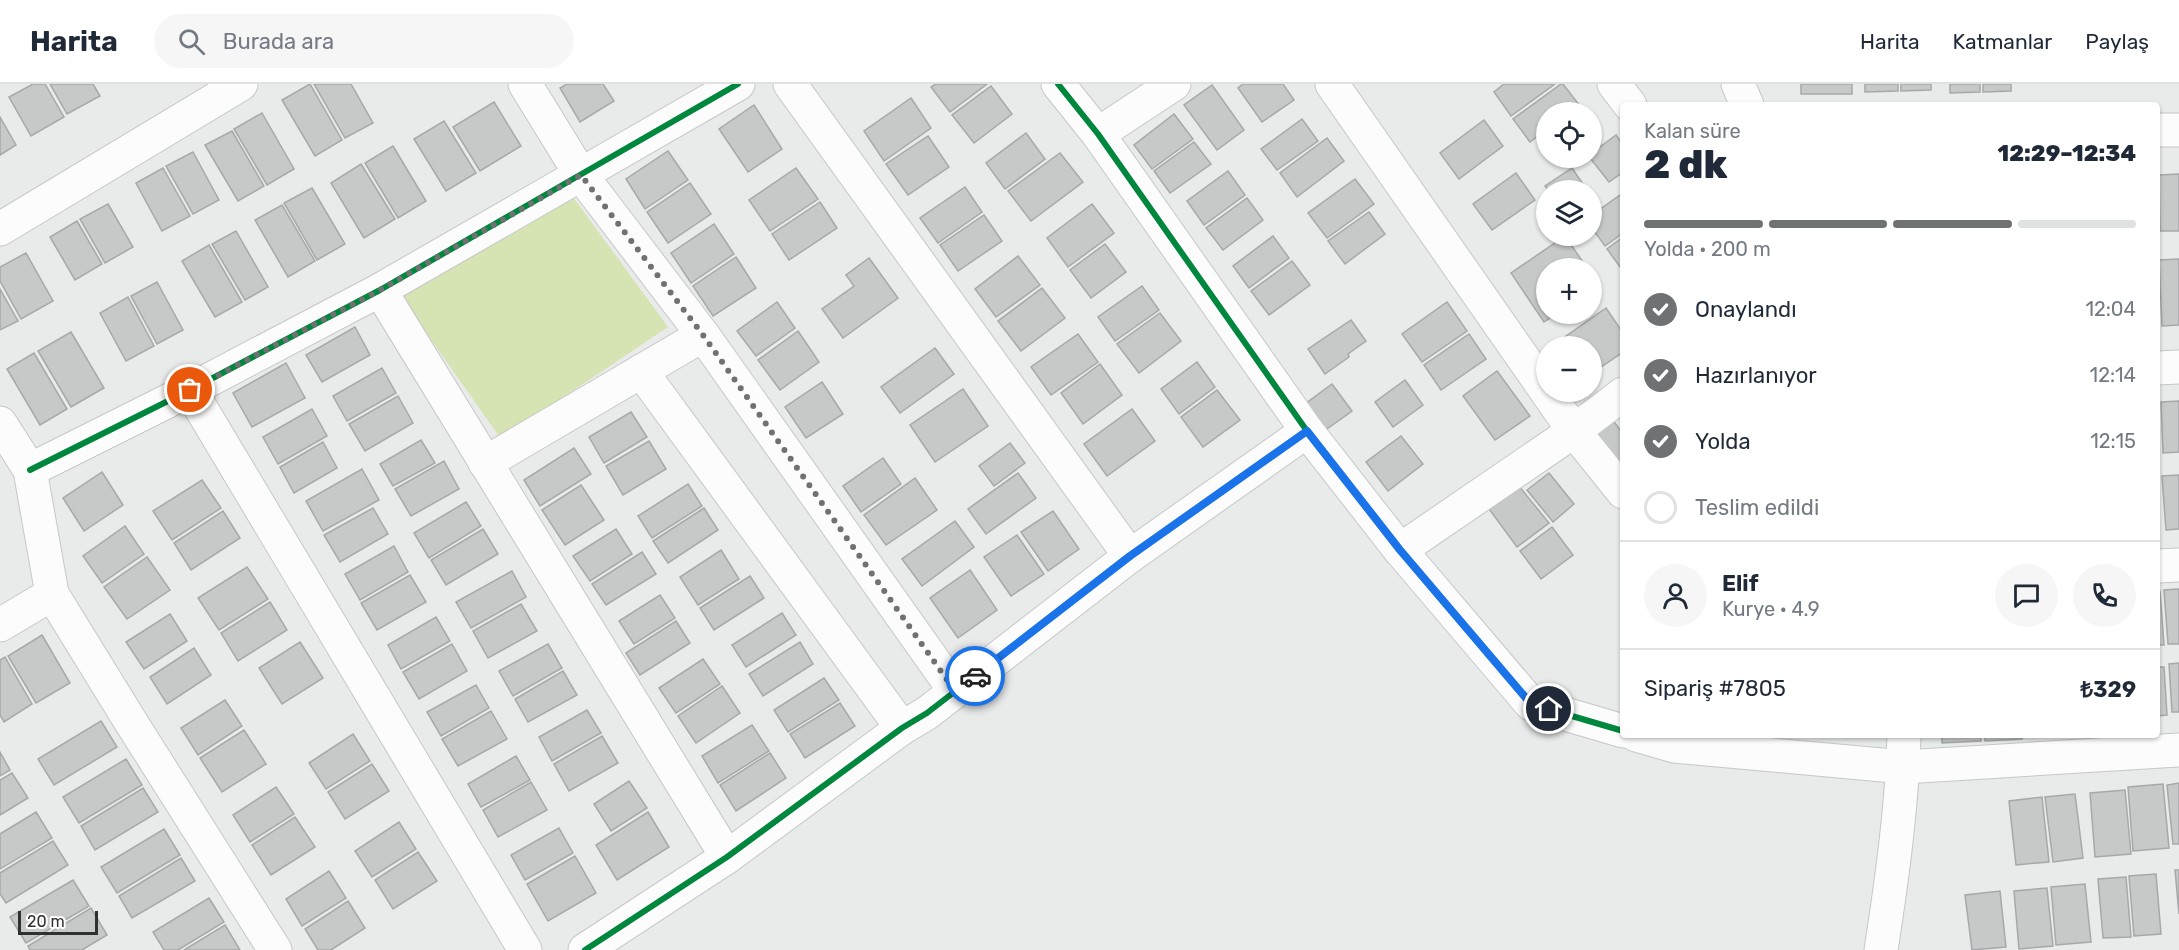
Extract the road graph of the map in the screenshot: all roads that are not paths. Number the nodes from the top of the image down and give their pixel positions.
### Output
1 (241, 84) edge
2 (525, 84) edge
3 (738, 84) edge
4 (790, 84) edge
5 (1058, 84) edge
6 (1174, 84) edge
7 (1332, 84) edge
8 (1614, 84) edge
9 (1738, 84) edge
10 (1628, 102) edge
11 (1746, 102) edge
12 (2160, 130) edge
13 (2179, 130) edge
14 (1098, 134) junction
15 (581, 175) junction
16 (0, 229) edge
17 (380, 290) junction
18 (703, 335) junction
19 (2179, 367) edge
20 (2160, 368) edge
21 (642, 371) junction
22 (190, 390) junction
23 (1620, 396) edge
24 (0, 423) edge
25 (1307, 431) junction
26 (1574, 431) junction
27 (485, 463) junction
28 (30, 470) junction
29 (1620, 488) edge
30 (1400, 550) junction
31 (1130, 556) junction
32 (2179, 565) edge
33 (2160, 566) edge
34 (52, 594) junction
35 (0, 625) edge
36 (955, 691) junction
37 (902, 728) junction
38 (1620, 730) edge
39 (1655, 738) edge
40 (1904, 738) edge
41 (1674, 741) edge
42 (2179, 750) edge
43 (1904, 767) junction
44 (727, 857) junction
45 (275, 950) edge
46 (525, 950) edge
47 (585, 950) edge
48 (1881, 950) edge

1 - 16 street
2 - 15 street
3 - 15 street
4 - 31 street
5 - 14 street
6 - 14 street
7 - 26 street
8 - 10 street
9 - 11 street
12 - 13 street
14 - 25 street
15 - 17 street
15 - 18 street
17 - 22 street
17 - 27 street
18 - 21 street
18 - 36 street
19 - 20 street
21 - 27 street
21 - 37 street
22 - 28 street
22 - 46 street
23 - 26 street
24 - 28 street
25 - 30 street
25 - 31 street
26 - 29 street
26 - 30 street
27 - 44 street
28 - 34 street
30 - 38 street
31 - 36 street
32 - 33 street
34 - 35 street
34 - 45 street
36 - 37 street
37 - 44 street
39 - 41 street
40 - 43 street
41 - 43 street
42 - 43 street
43 - 48 street
44 - 47 street

